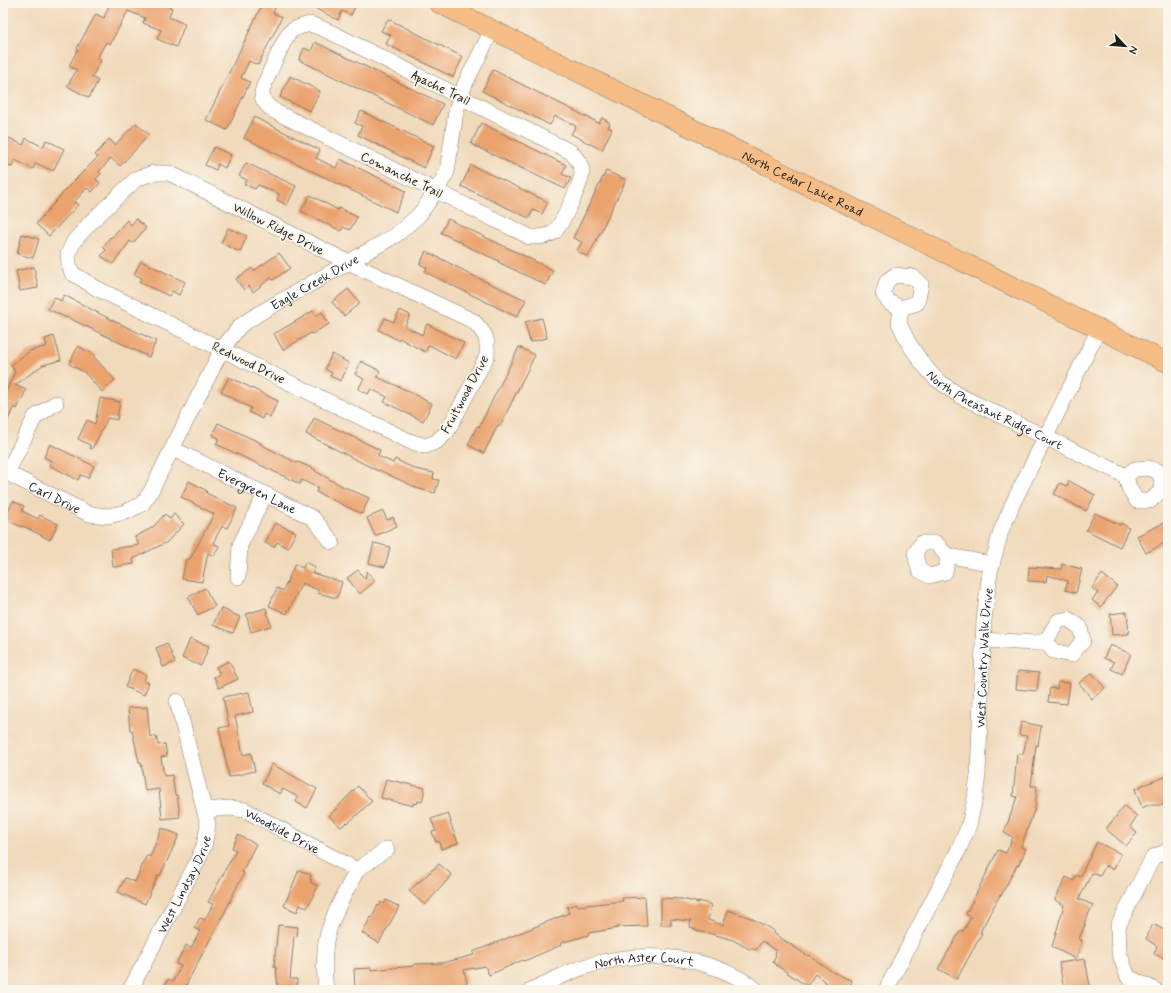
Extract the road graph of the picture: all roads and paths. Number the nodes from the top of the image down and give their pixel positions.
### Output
1 (438, 3) edge
2 (492, 30) junction
3 (461, 97) junction
4 (264, 102) joint
5 (436, 191) junction
6 (543, 237) joint
7 (348, 262) junction
8 (69, 264) joint
9 (901, 308) dead end
10 (1099, 329) junction
11 (487, 345) joint
12 (222, 349) junction
13 (1168, 363) edge
14 (56, 403) dead end
15 (1045, 438) junction
16 (436, 442) joint
17 (173, 449) junction
18 (5, 472) edge
19 (1126, 476) dead end
20 (265, 494) junction
21 (108, 516) joint
22 (332, 542) dead end
23 (948, 557) dead end
24 (992, 564) junction
25 (238, 577) dead end
26 (983, 640) junction
27 (1046, 641) dead end
28 (178, 701) dead end
29 (205, 810) junction
30 (387, 849) dead end
31 (1168, 851) edge
32 (357, 870) junction
33 (130, 990) edge
34 (326, 990) edge
35 (531, 990) edge
36 (757, 990) edge
37 (886, 990) edge
38 (1155, 990) edge

1 - 2 main road, North Cedar Lake Road
2 - 3 street, Eagle Creek Drive
2 - 10 main road, North Cedar Lake Road
3 - 4 street, Apache Trail
3 - 5 street, Eagle Creek Drive
3 - 6 street, Apache Trail
4 - 5 street, Comanche Trail
5 - 6 street, Comanche Trail
5 - 7 street, Eagle Creek Drive
7 - 8 street, Willow Ridge Drive
7 - 11 street, Willow Ridge Drive
7 - 12 street, Eagle Creek Drive
8 - 12 street, Redwood Drive
9 - 15 street, North Pheasant Ridge Court
10 - 13 main road, North Cedar Lake Road
10 - 15 street, West Country Walk Drive
11 - 16 street, Fruitwood Drive
12 - 16 street, Redwood Drive
12 - 17 street, Eagle Creek Drive
14 - 18 street
15 - 19 street, North Pheasant Ridge Court
15 - 24 street, West Country Walk Drive
17 - 20 street, Evergreen Lane
17 - 21 street, Eagle Creek Drive
18 - 21 street, Carl Drive
20 - 22 street, Evergreen Lane
20 - 25 street
23 - 24 street
24 - 26 street, West Country Walk Drive
26 - 27 street
26 - 37 street, West Country Walk Drive
28 - 29 street, West Lindsay Drive
29 - 32 street, Woodside Drive
29 - 33 street, West Lindsay Drive
30 - 32 street
31 - 38 street
32 - 34 street
35 - 36 street, North Aster Court

